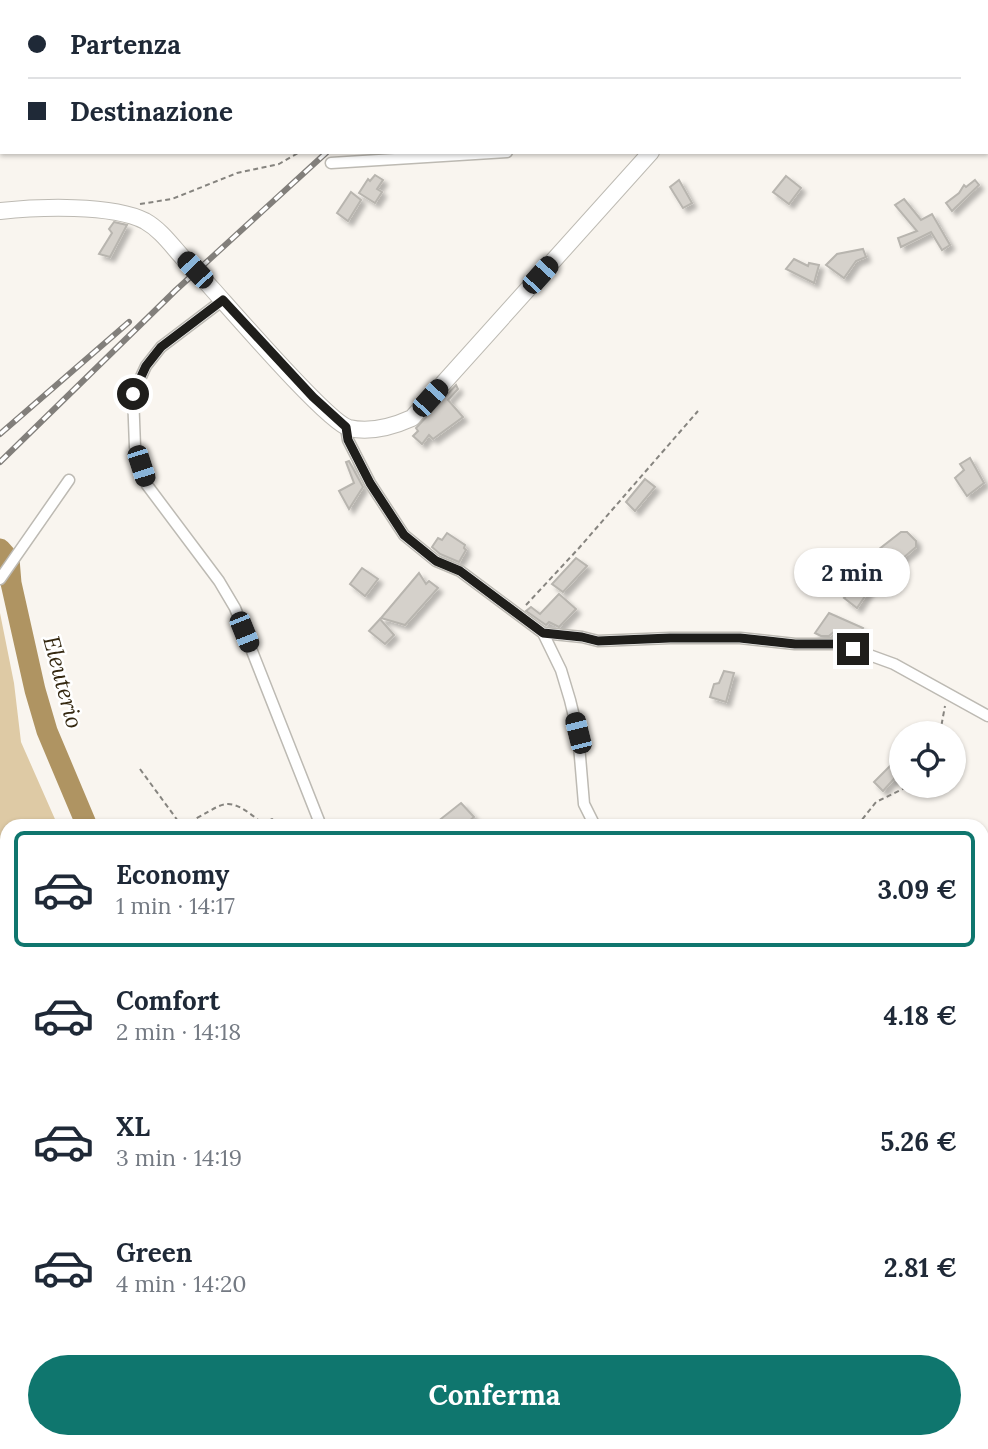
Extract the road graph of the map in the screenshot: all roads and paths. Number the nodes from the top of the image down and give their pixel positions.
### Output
1 (296, 154) edge
2 (475, 154) edge
3 (649, 154) edge
4 (331, 163) dead end
5 (134, 206) dead end
6 (0, 211) edge
7 (223, 300) junction
8 (698, 411) dead end
9 (346, 427) junction
10 (69, 480) dead end
11 (0, 579) edge
12 (518, 614) junction
13 (543, 633) junction
14 (950, 696) junction
15 (988, 716) edge
16 (941, 721) edge
17 (140, 769) dead end
18 (889, 796) edge
19 (176, 819) edge
20 (196, 819) edge
21 (257, 819) edge
22 (318, 819) edge
23 (592, 819) edge
24 (863, 819) edge

1 - 5 path
2 - 4 street
3 - 9 street
6 - 7 street, bridge
7 - 9 street
7 - 22 street
8 - 12 path
9 - 12 street
10 - 11 street
12 - 13 street
13 - 14 street
13 - 23 street
14 - 15 street
14 - 16 path
17 - 19 path
18 - 24 path
20 - 21 path

